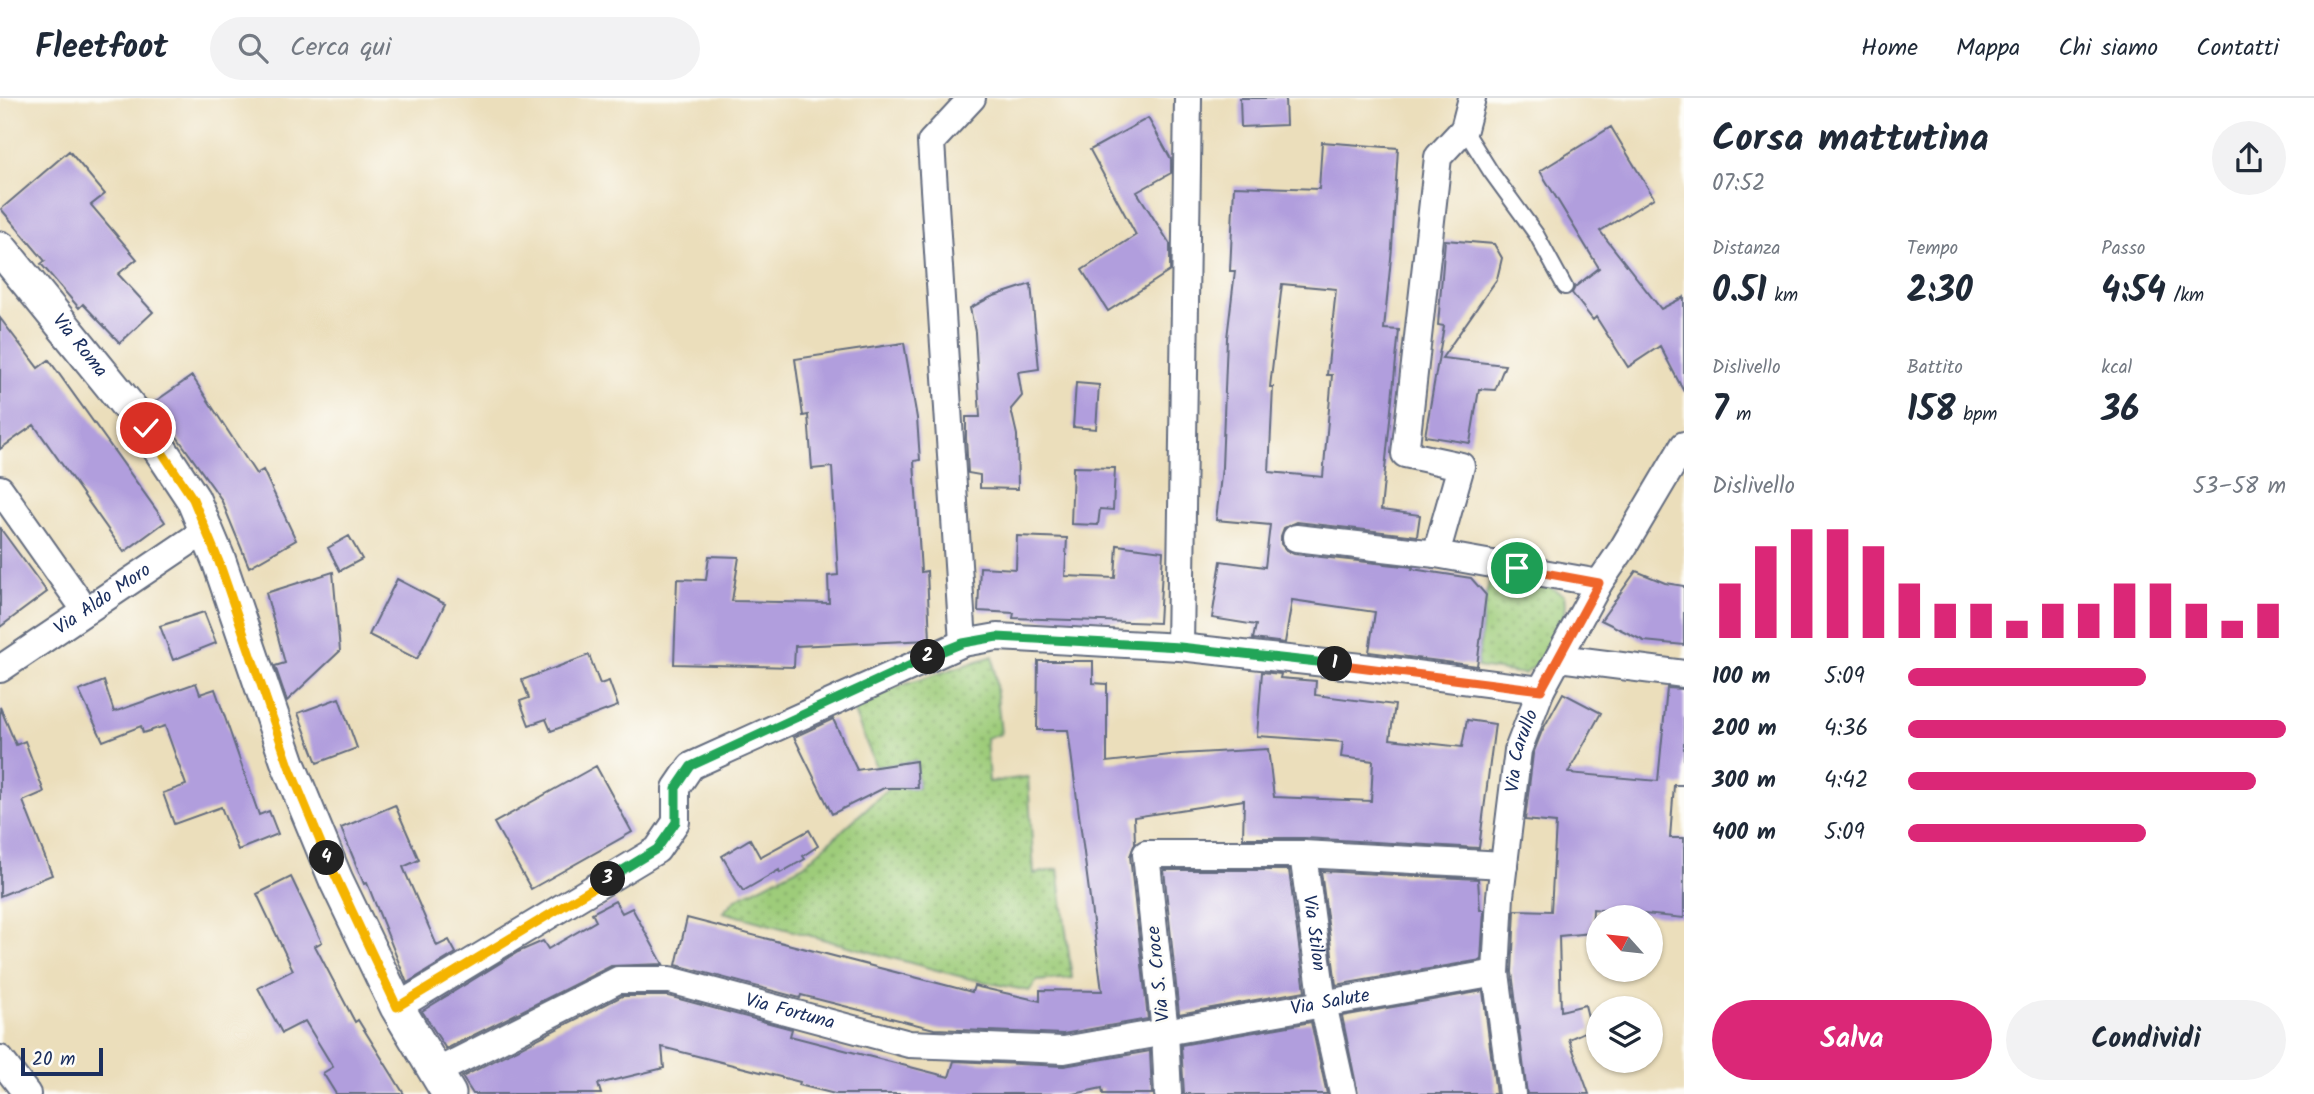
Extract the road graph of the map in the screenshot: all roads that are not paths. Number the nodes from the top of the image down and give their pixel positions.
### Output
1 (972, 98) edge
2 (1188, 98) edge
3 (1472, 98) edge
4 (1464, 129) junction
5 (0, 248) edge
6 (1565, 287) dead end
7 (1684, 445) edge
8 (0, 489) edge
9 (206, 530) junction
10 (1296, 538) dead end
11 (1436, 554) junction
12 (1599, 583) junction
13 (86, 611) junction
14 (963, 643) junction
15 (1180, 647) junction
16 (1559, 658) junction
17 (0, 669) edge
18 (1684, 674) edge
19 (1541, 690) junction
20 (1303, 854) junction
21 (1504, 865) junction
22 (1496, 973) junction
23 (1323, 1004) junction
24 (397, 1007) junction
25 (1165, 1032) junction
26 (0, 1059) edge
27 (443, 1083) edge
28 (27, 1094) edge
29 (1168, 1094) edge
30 (1343, 1094) edge
31 (1512, 1094) edge

1 - 14 street
2 - 15 street
3 - 4 street
4 - 6 lane
4 - 11 street
5 - 9 street, Via Roma
7 - 12 street, Via Carullo
8 - 13 street
9 - 13 street, Via Aldo Moro
9 - 24 street, Via Roma
10 - 11 street
11 - 12 street
12 - 16 street, Via Carullo
13 - 17 street, Via Aldo Moro
14 - 15 street
14 - 24 street
15 - 19 street
16 - 18 street
16 - 19 street, Via Carullo
19 - 21 street, Via Carullo
20 - 21 street
20 - 23 street, Via Stilon
20 - 25 street, Via S. Croce
21 - 22 street, Via Carullo
22 - 23 street, Via Salute
22 - 31 street, Via Carullo
23 - 25 street, Via Salute
23 - 30 street, Via Stilon
24 - 27 street, Via Roma
25 - 27 street, Via Fortuna
25 - 29 street, Via S. Croce
26 - 28 street

